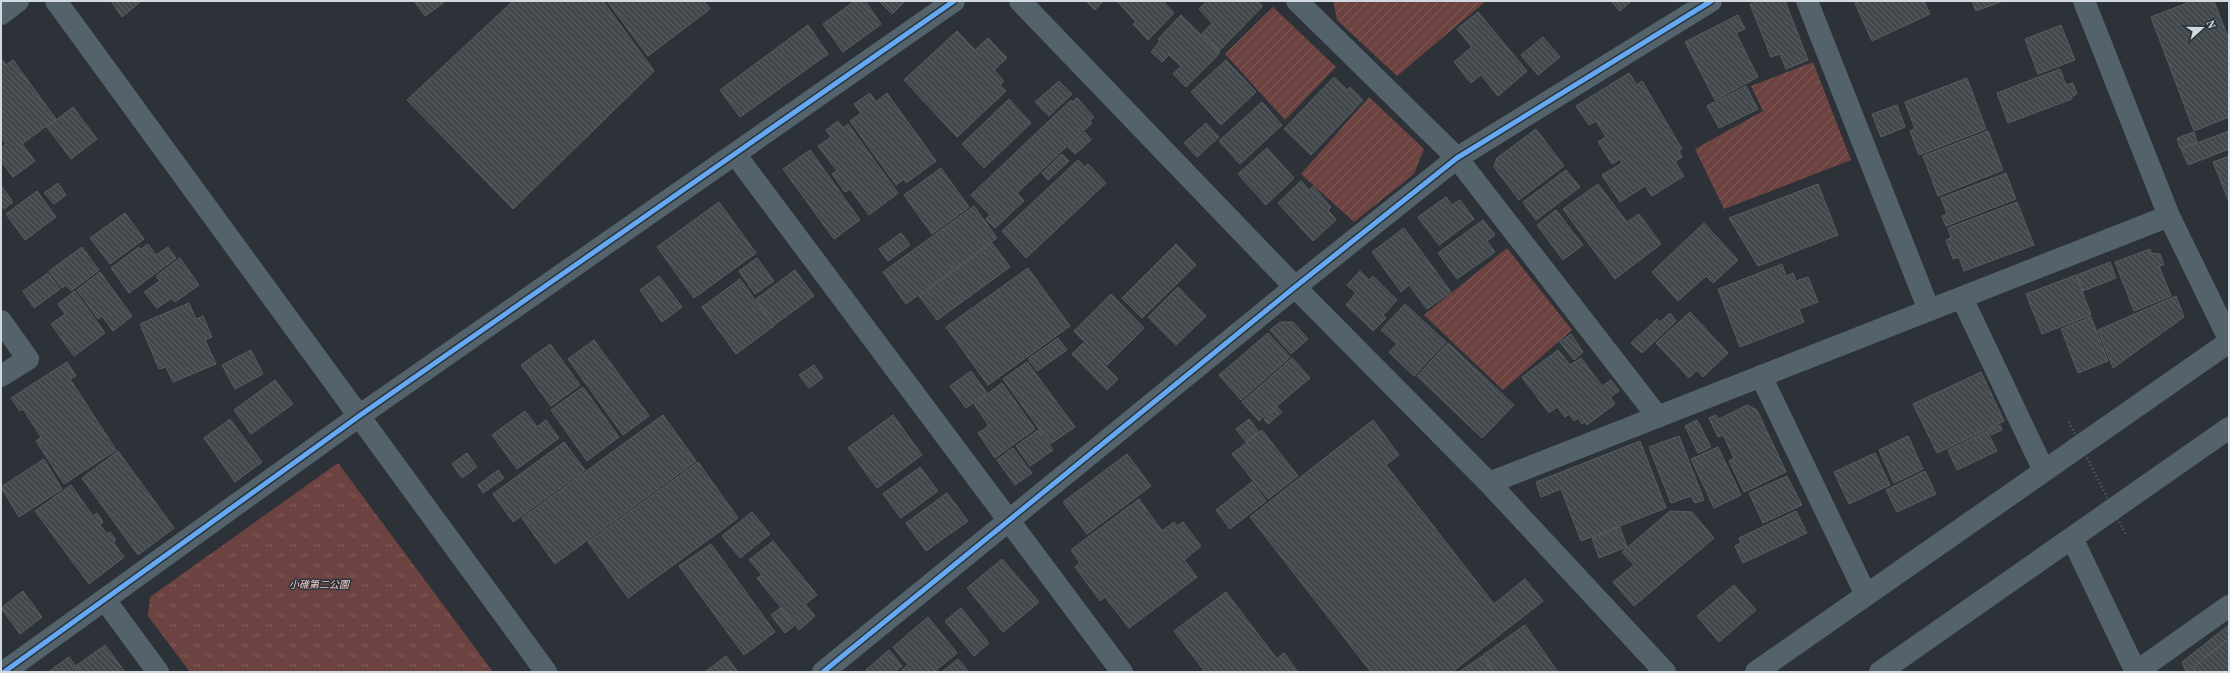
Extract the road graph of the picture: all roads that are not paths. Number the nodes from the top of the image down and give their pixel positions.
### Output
1 (18, 1) edge
2 (56, 1) edge
3 (954, 1) edge
4 (1020, 1) edge
5 (1711, 1) edge
6 (1807, 1) edge
7 (2084, 1) edge
8 (1301, 2) edge
9 (1, 14) edge
10 (735, 154) junction
11 (1457, 158) junction
12 (2169, 216) junction
13 (1295, 287) junction
14 (1962, 298) junction
15 (1929, 310) junction
16 (1, 321) edge
17 (2229, 339) edge
18 (2229, 342) edge
19 (1, 376) edge
20 (1761, 376) junction
21 (359, 416) junction
22 (1658, 417) junction
23 (2229, 428) edge
24 (2044, 470) junction
25 (1489, 483) junction
26 (1008, 520) junction
27 (2072, 538) junction
28 (1866, 596) junction
29 (105, 600) junction
30 (2229, 606) edge
31 (1891, 669) edge
32 (4, 672) edge
33 (158, 672) edge
34 (546, 672) edge
35 (823, 672) edge
36 (1122, 672) edge
37 (1665, 672) edge
38 (1756, 672) edge
39 (2136, 672) edge

1 - 9 street
2 - 21 street
3 - 10 street
4 - 13 street
5 - 11 street
6 - 15 street
7 - 12 street
8 - 11 street
10 - 21 street
10 - 26 street
11 - 13 street
11 - 22 street
12 - 14 street
12 - 17 street
13 - 25 street
13 - 26 street
14 - 15 street
14 - 24 street
15 - 20 street
16 - 19 street
18 - 24 street
20 - 22 street
20 - 28 street
21 - 29 street
21 - 34 street
22 - 25 street
23 - 27 street
24 - 28 street
25 - 37 street
26 - 35 street
26 - 36 street
27 - 31 street
27 - 39 street
28 - 38 street
29 - 32 street
29 - 33 street
30 - 39 street

